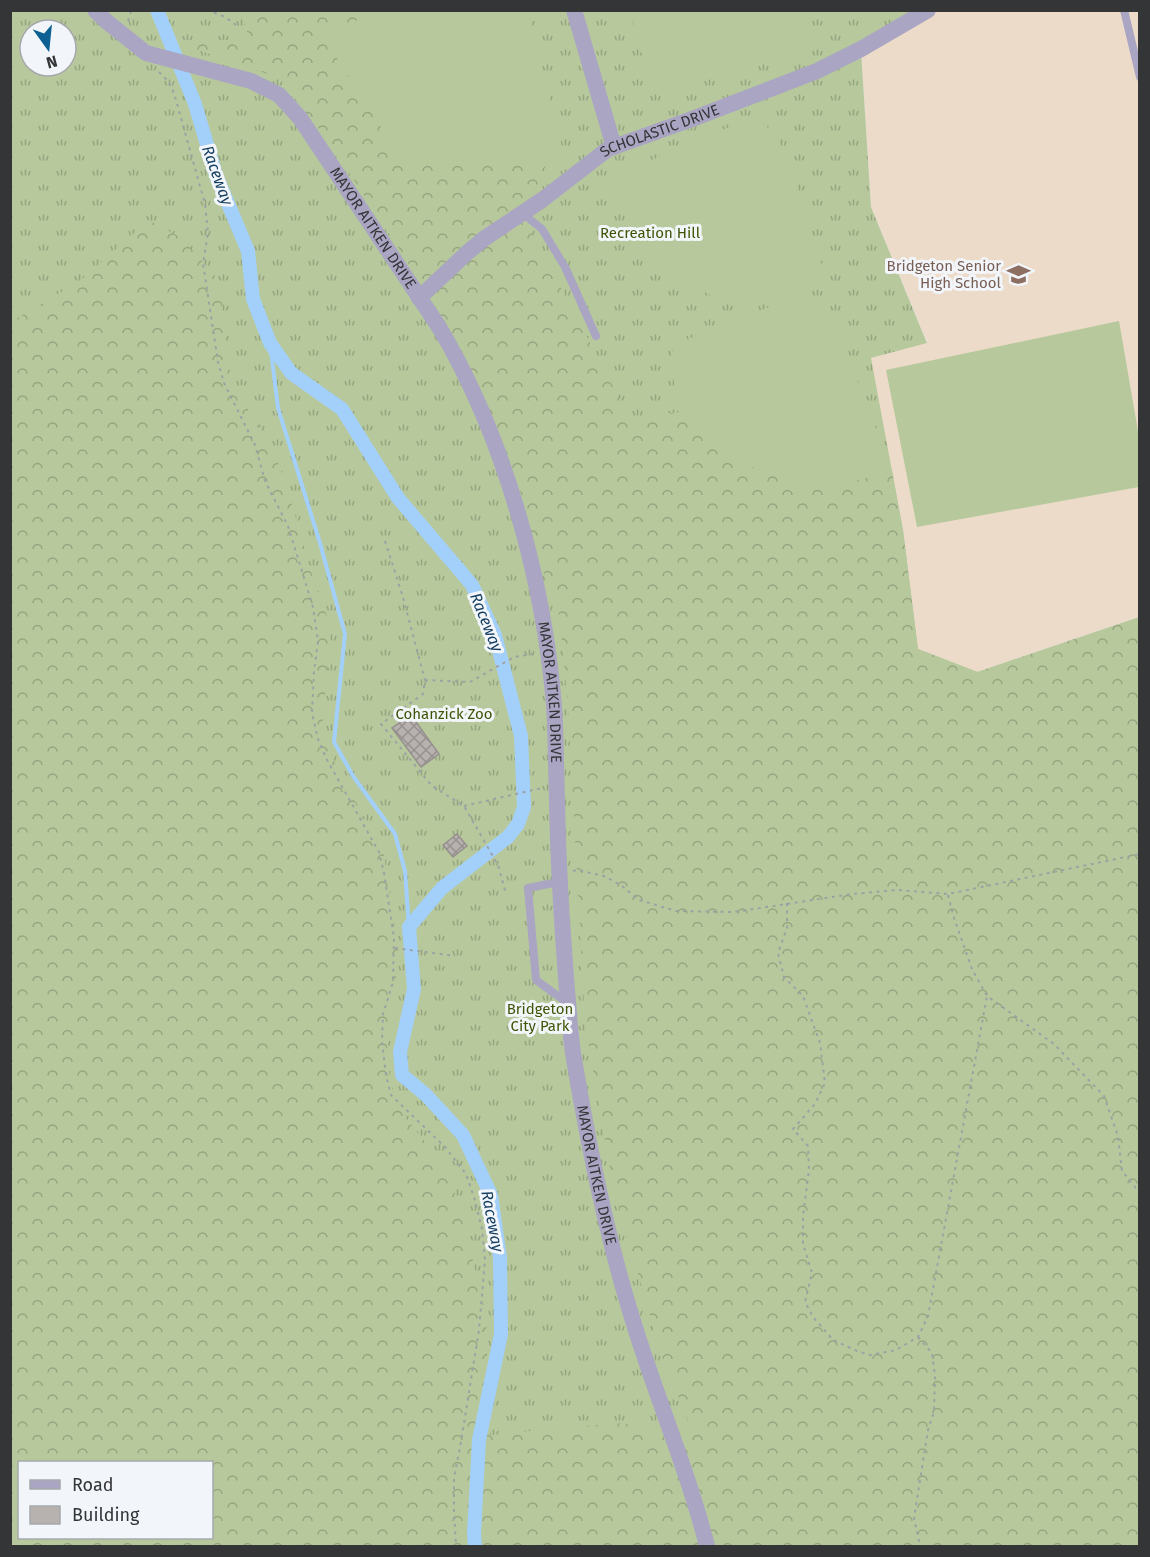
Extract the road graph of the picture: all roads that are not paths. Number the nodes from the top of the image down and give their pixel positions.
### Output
1 (95, 10) edge
2 (574, 10) edge
3 (928, 10) edge
4 (1124, 10) edge
5 (1140, 77) edge
6 (614, 147) junction
7 (522, 213) junction
8 (419, 298) junction
9 (596, 336) dead end
10 (559, 880) junction
11 (568, 1003) junction
12 (707, 1546) edge

1 - 8 street, MAYOR AITKEN DRIVE
2 - 6 street
3 - 6 street, SCHOLASTIC DRIVE
4 - 5 lane
6 - 7 street, SCHOLASTIC DRIVE
7 - 8 street, SCHOLASTIC DRIVE
7 - 9 lane
8 - 10 street, MAYOR AITKEN DRIVE
10 - 11 street, MAYOR AITKEN DRIVE
10 - 11 lane
11 - 12 street, MAYOR AITKEN DRIVE

